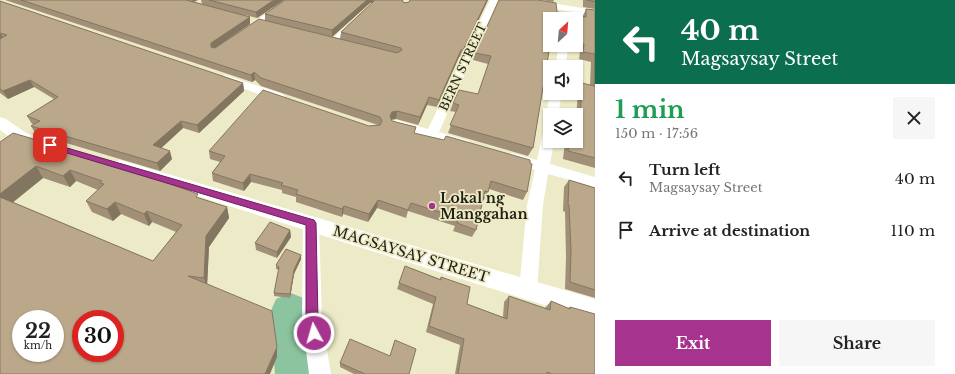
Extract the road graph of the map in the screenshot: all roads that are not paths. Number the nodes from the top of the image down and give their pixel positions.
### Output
1 (290, 0) edge
2 (494, 0) edge
3 (518, 0) edge
4 (571, 4) edge
5 (595, 13) edge
6 (249, 20) edge
7 (355, 20) edge
8 (257, 22) junction
9 (264, 24) edge
10 (251, 26) edge
11 (326, 39) edge
12 (333, 41) junction
13 (340, 43) edge
14 (216, 76) edge
15 (291, 101) edge
16 (0, 122) edge
17 (396, 124) edge
18 (432, 134) junction
19 (57, 148) edge
20 (476, 148) edge
21 (547, 148) edge
22 (499, 154) edge
23 (108, 163) edge
24 (544, 167) junction
25 (595, 182) edge
26 (311, 223) junction
27 (528, 290) junction
28 (595, 310) edge
29 (320, 374) edge

1 - 8 lane
2 - 18 street, BERN STREET
3 - 4 street
4 - 5 street
6 - 8 lane
7 - 12 lane
8 - 9 lane
8 - 10 lane
11 - 12 lane
12 - 13 lane
14 - 15 street
16 - 19 street
17 - 18 street
18 - 20 street
21 - 24 street
22 - 24 street
23 - 26 street, MAGSAYSAY STREET
24 - 25 street
24 - 27 street
26 - 27 street, MAGSAYSAY STREET
26 - 29 street
27 - 28 street, MAGSAYSAY STREET

